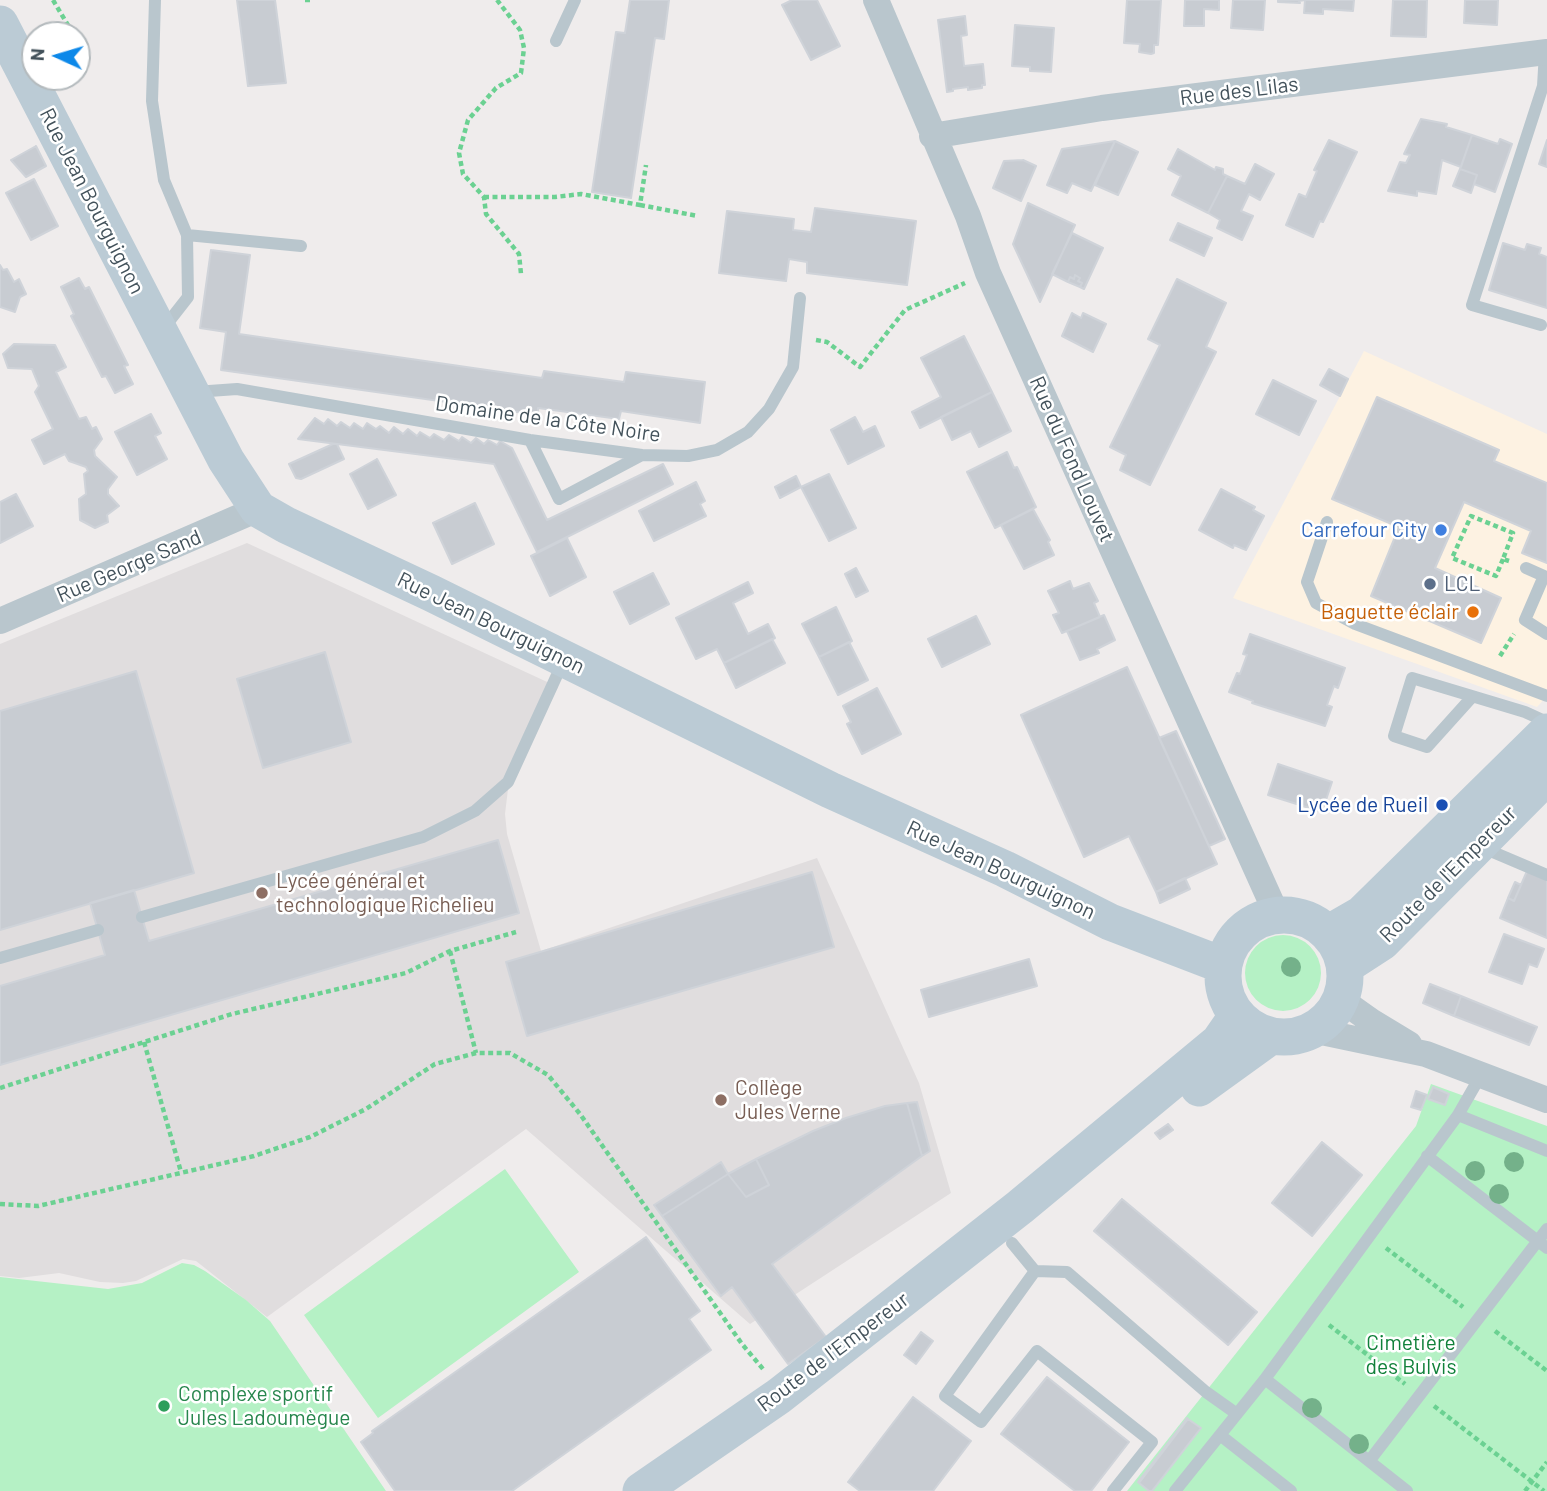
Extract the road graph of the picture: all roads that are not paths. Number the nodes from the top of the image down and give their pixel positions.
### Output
1 (155, 0) edge
2 (575, 0) edge
3 (876, 0) edge
4 (1, 27) edge
5 (556, 41) dead end
6 (1546, 52) edge
7 (933, 136) junction
8 (187, 235) junction
9 (301, 246) dead end
10 (800, 298) dead end
11 (1541, 326) dead end
12 (160, 333) junction
13 (191, 392) junction
14 (530, 440) junction
15 (642, 455) junction
16 (258, 509) junction
17 (1327, 522) dead end
18 (1525, 568) road end
19 (0, 621) edge
20 (1547, 635) edge
21 (565, 659) junction
22 (1547, 696) edge
23 (1472, 697) junction
24 (1547, 722) edge
25 (1547, 732) edge
26 (1547, 776) edge
27 (1478, 845) junction
28 (1547, 875) edge
29 (1278, 915) junction
30 (142, 917) dead end
31 (98, 930) dead end
32 (1329, 933) junction
33 (0, 958) edge
34 (1224, 962) junction
35 (1342, 982) junction
36 (1237, 1016) junction
37 (1312, 1030) junction
38 (1271, 1036) junction
39 (1426, 1054) junction
40 (1481, 1075) junction
41 (1547, 1100) edge
42 (1458, 1115) junction
43 (1547, 1151) edge
44 (1427, 1156) junction
45 (1020, 1207) junction
46 (1547, 1229) edge
47 (1012, 1243) dead end
48 (1543, 1245) edge
49 (1035, 1271) junction
50 (1265, 1379) junction
51 (1237, 1414) junction
52 (1220, 1435) junction
53 (1370, 1460) junction
54 (1277, 1480) junction
55 (641, 1491) edge
56 (1112, 1491) edge
57 (1175, 1491) edge
58 (1268, 1491) edge
59 (1291, 1491) edge
60 (1407, 1491) edge

1 - 8 lane
2 - 5 lane
3 - 7 street, Rue du Fond Louvet
4 - 12 main road, Rue Jean Bourguignon
6 - 7 street, Rue des Lilas
6 - 11 lane
7 - 29 street, Rue du Fond Louvet
8 - 9 lane
8 - 12 lane
10 - 15 lane, Domaine de la Côte Noire
12 - 13 main road, Rue Jean Bourguignon
13 - 14 lane, Domaine de la Côte Noire
13 - 16 main road, Rue Jean Bourguignon
14 - 15 lane, Domaine de la Côte Noire
14 - 15 lane
16 - 19 street, Rue George Sand
16 - 21 main road, Rue Jean Bourguignon
17 - 22 lane
18 - 20 lane
21 - 30 lane
21 - 34 main road, Rue Jean Bourguignon
23 - 23 lane
23 - 24 lane
25 - 32 main road, Route de l'Empereur
26 - 27 main road, Route de l'Empereur
27 - 28 lane
27 - 35 main road, Route de l'Empereur
29 - 32 main road
29 - 34 main road
31 - 33 lane
32 - 35 main road
34 - 36 main road
35 - 37 main road
35 - 39 street
36 - 38 main road
36 - 45 main road, Route de l'Empereur
37 - 38 main road
37 - 39 street
38 - 45 main road, Route de l'Empereur
39 - 40 street
40 - 41 street
40 - 42 lane
42 - 43 lane
42 - 44 lane
44 - 48 lane
44 - 50 lane
45 - 55 main road, Route de l'Empereur
46 - 48 lane
47 - 49 lane
48 - 53 lane
49 - 51 lane
49 - 56 lane
50 - 51 lane
50 - 53 lane
51 - 52 lane
52 - 54 lane
52 - 57 lane
53 - 60 lane
54 - 58 lane
54 - 59 lane

